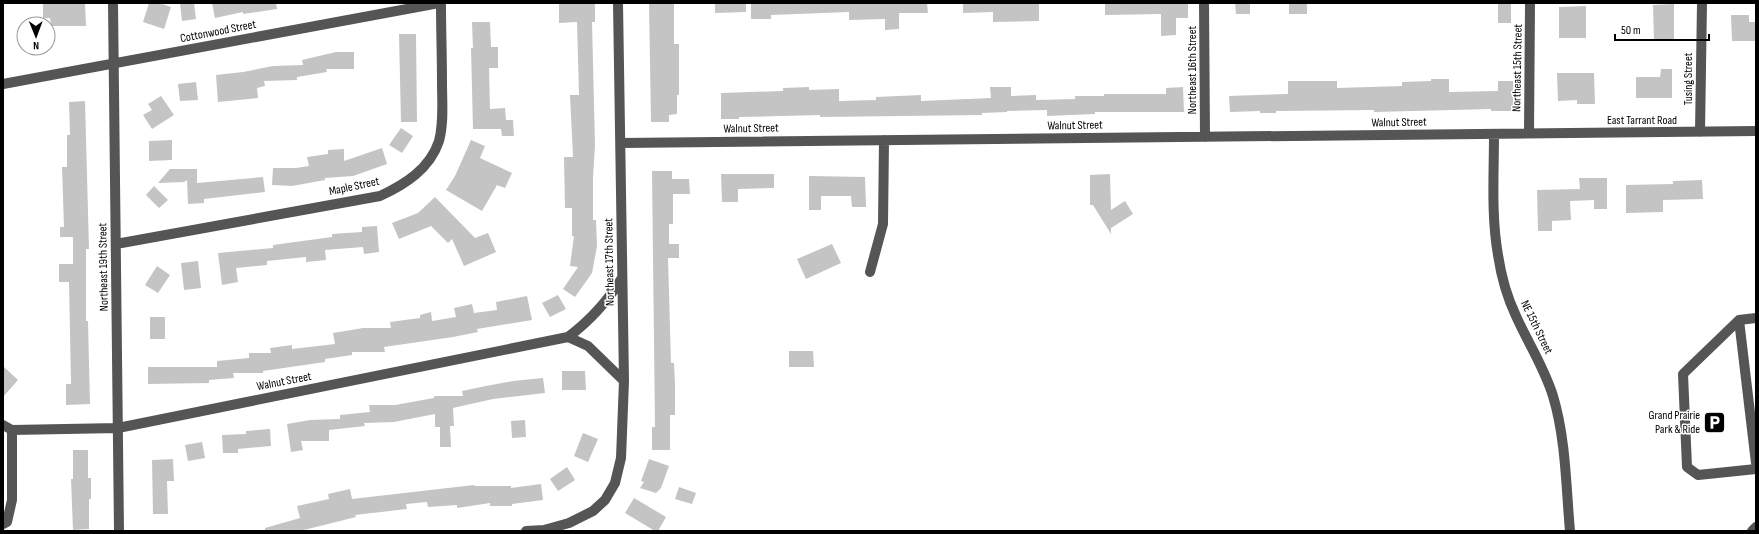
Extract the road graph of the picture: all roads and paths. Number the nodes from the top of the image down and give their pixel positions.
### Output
1 (113, 3) edge
2 (440, 3) edge
3 (618, 3) edge
4 (1204, 3) edge
5 (1530, 3) edge
6 (1702, 3) edge
7 (114, 63) junction
8 (3, 84) edge
9 (1756, 131) edge
10 (1700, 132) junction
11 (1529, 133) junction
12 (1494, 134) junction
13 (1205, 137) junction
14 (884, 140) junction
15 (621, 142) junction
16 (116, 244) junction
17 (870, 272) dead end
18 (622, 278) junction
19 (1756, 318) edge
20 (1739, 320) junction
21 (568, 336) junction
22 (624, 381) junction
23 (8, 428) edge
24 (118, 428) junction
25 (1756, 463) edge
26 (1756, 468) edge
27 (3, 524) edge
28 (1756, 527) edge
29 (119, 531) edge
30 (526, 531) edge
31 (1570, 531) edge
32 (1752, 531) edge

1 - 7 street, Northeast 19th Street
2 - 7 street, Cottonwood Street
2 - 16 street, Maple Street
3 - 15 street, Northeast 17th Street
4 - 13 street, Northeast 16th Street
5 - 11 street, Northeast 15th Street
6 - 10 street, Tusing Street
7 - 8 street, Cottonwood Street
7 - 16 street, Northeast 19th Street
9 - 10 street, East Tarrant Road
10 - 11 street, East Tarrant Road
11 - 12 street, Walnut Street
12 - 13 street, Walnut Street
12 - 31 street, NE 15th Street
13 - 14 street, Walnut Street
14 - 15 street, Walnut Street
14 - 17 street
15 - 18 street, Northeast 17th Street
16 - 24 street, Northeast 19th Street
18 - 21 street, Walnut Street
18 - 22 street, Northeast 17th Street
19 - 20 street
20 - 25 street
20 - 26 street
21 - 22 street
21 - 24 street, Walnut Street
22 - 30 street, Northeast 17th Street
23 - 24 street, Walnut Street
23 - 27 street
24 - 29 street, Northeast 19th Street
28 - 32 street

